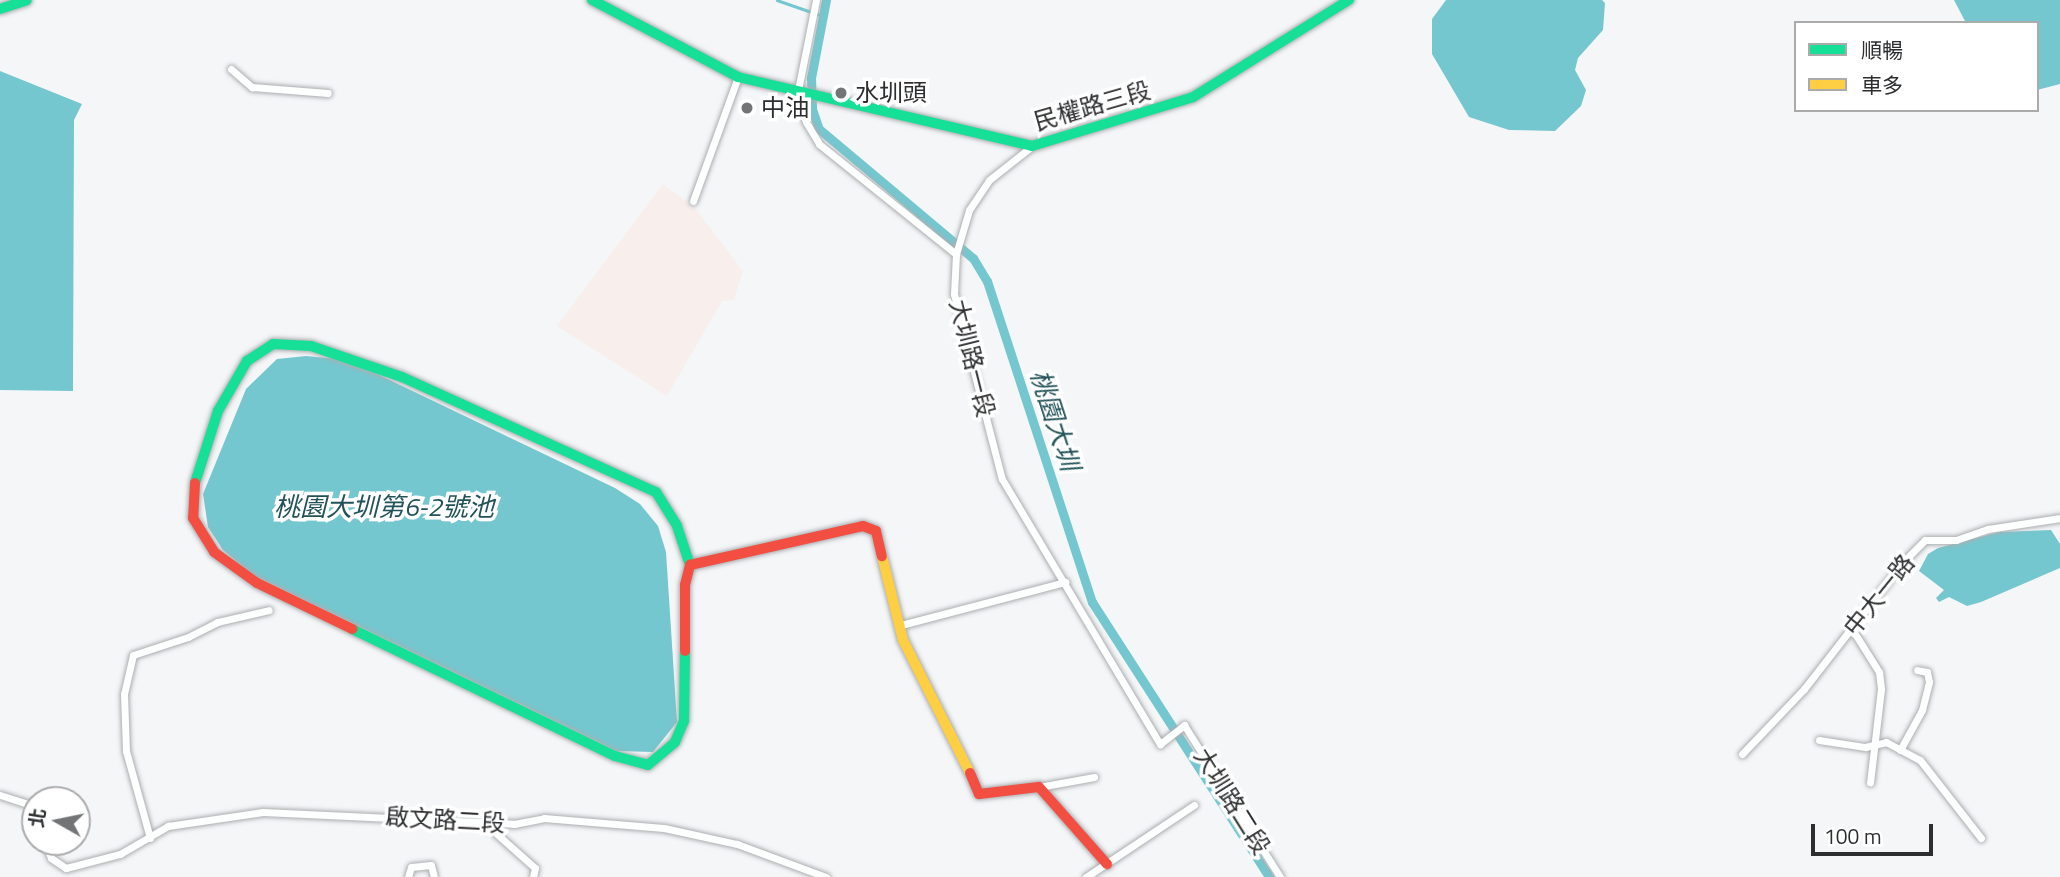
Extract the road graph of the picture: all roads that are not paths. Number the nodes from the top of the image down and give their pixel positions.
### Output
1 (27, 0) edge
2 (592, 0) edge
3 (816, 0) edge
4 (1349, 0) edge
5 (0, 9) edge
6 (231, 69) dead end
7 (738, 78) junction
8 (798, 90) junction
9 (328, 93) dead end
10 (1032, 146) junction
11 (693, 201) dead end
12 (956, 253) junction
13 (2060, 518) edge
14 (690, 565) junction
15 (1065, 582) junction
16 (269, 610) dead end
17 (901, 625) junction
18 (1852, 629) junction
19 (1917, 670) dead end
20 (1184, 725) joint
21 (1819, 740) dead end
22 (1875, 742) junction
23 (1900, 750) junction
24 (1742, 754) dead end
25 (1094, 777) dead end
26 (1870, 782) dead end
27 (1039, 787) junction
28 (0, 795) edge
29 (21, 802) edge
30 (1194, 805) dead end
31 (490, 822) junction
32 (150, 838) junction
33 (1981, 838) dead end
34 (50, 856) edge
35 (1107, 864) junction
36 (65, 868) junction
37 (66, 877) edge
38 (408, 877) edge
39 (434, 877) edge
40 (533, 877) edge
41 (826, 877) edge
42 (1086, 877) edge
43 (1280, 877) edge

1 - 5 street
2 - 7 street, 民權路三段
3 - 8 street
4 - 10 street, 民權路三段
6 - 9 street
7 - 8 street, 民權路三段
7 - 11 street
8 - 10 street, 民權路三段
8 - 12 street
10 - 12 street, 大圳路一段
12 - 15 street, 大圳路一段
13 - 18 street, 中大一路
14 - 14 street
14 - 17 street
15 - 17 street
15 - 20 street, 大圳路一段
16 - 32 street
17 - 27 street
18 - 22 street
18 - 24 street, 中大一路
19 - 23 street
20 - 43 street, 大圳路二段
21 - 22 street
22 - 23 street
22 - 26 street
23 - 33 street
25 - 27 street
27 - 35 street
28 - 29 street
30 - 35 street
31 - 32 street, 啟文路二段
31 - 40 street
31 - 41 street, 啟文路二段
32 - 36 street, 啟文路二段
34 - 36 street
35 - 42 street
36 - 37 street
38 - 39 street

